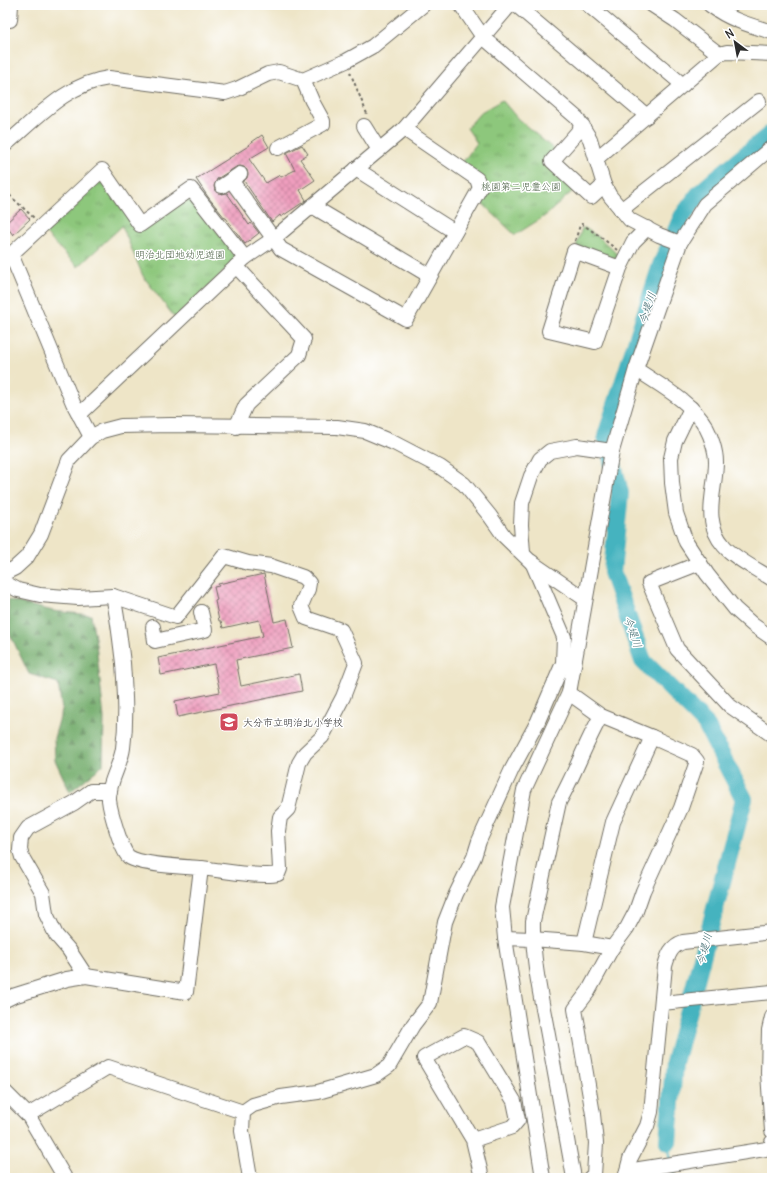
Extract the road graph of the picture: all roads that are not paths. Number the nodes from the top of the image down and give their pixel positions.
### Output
1 (11, 5) edge
2 (423, 5) edge
3 (461, 5) edge
4 (510, 5) edge
5 (516, 5) edge
6 (588, 5) edge
7 (652, 5) edge
8 (710, 5) edge
9 (10, 20) dead end
10 (772, 32) edge
11 (483, 37) junction
12 (719, 54) junction
13 (772, 54) edge
14 (303, 80) junction
15 (683, 85) junction
16 (759, 100) dead end
17 (647, 116) junction
18 (365, 126) road end
19 (582, 126) junction
20 (404, 129) junction
21 (5, 145) edge
22 (772, 147) edge
23 (278, 148) dead end
24 (379, 150) junction
25 (596, 159) junction
26 (356, 169) junction
27 (231, 180) dead end
28 (604, 185) junction
29 (312, 206) junction
30 (621, 210) junction
31 (647, 228) junction
32 (455, 232) junction
33 (273, 239) junction
34 (677, 242) junction
35 (8, 257) edge
36 (240, 262) junction
37 (620, 268) junction
38 (430, 276) junction
39 (636, 369) junction
40 (691, 408) junction
41 (79, 416) junction
42 (236, 426) junction
43 (91, 437) junction
44 (612, 451) junction
45 (527, 558) junction
46 (700, 563) junction
47 (5, 573) edge
48 (772, 579) edge
49 (5, 583) edge
50 (114, 596) junction
51 (585, 599) junction
52 (201, 612) dead end
53 (167, 614) junction
54 (153, 627) dead end
55 (177, 636) junction
56 (772, 638) edge
57 (569, 694) junction
58 (601, 716) junction
59 (772, 735) edge
60 (652, 737) junction
61 (110, 791) junction
62 (201, 868) junction
63 (772, 932) edge
64 (505, 938) junction
65 (532, 939) junction
66 (584, 943) junction
67 (612, 948) junction
68 (86, 976) junction
69 (772, 992) edge
70 (5, 1000) edge
71 (662, 1003) junction
72 (772, 1017) edge
73 (5, 1092) edge
74 (243, 1112) junction
75 (28, 1115) junction
76 (772, 1131) edge
77 (473, 1140) junction
78 (772, 1142) edge
79 (626, 1175) edge
80 (65, 1178) edge
81 (250, 1178) edge
82 (482, 1178) edge
83 (543, 1178) edge
84 (574, 1178) edge
85 (590, 1178) edge

1 - 9 street
2 - 14 street
3 - 11 street
4 - 11 street
5 - 17 street
6 - 15 street
7 - 12 street
8 - 10 street
11 - 19 street
11 - 20 street
12 - 13 street
12 - 15 street
14 - 21 street
14 - 23 street
15 - 17 street
16 - 30 street
17 - 25 street
18 - 24 street
19 - 25 street
19 - 28 street
20 - 24 street
20 - 32 street
22 - 34 street
24 - 26 street
25 - 28 street
26 - 29 street
26 - 32 street
27 - 33 street
28 - 30 street
29 - 33 street
29 - 38 street
30 - 31 street
31 - 34 street
31 - 37 street
32 - 38 street
33 - 36 street
33 - 38 street
34 - 39 street
35 - 36 street
35 - 41 street
36 - 41 street
36 - 42 street
37 - 37 street
39 - 40 street
39 - 44 street
40 - 46 street
40 - 48 street
41 - 43 street
42 - 43 street
42 - 45 street
43 - 47 street
44 - 45 street
44 - 51 street
45 - 51 street
45 - 74 street
46 - 56 street
46 - 59 street
49 - 50 street
50 - 53 street
50 - 61 street
51 - 57 street
52 - 55 street
53 - 55 street
53 - 62 street
54 - 55 street
57 - 58 street
57 - 64 street
58 - 60 street
58 - 65 street
60 - 66 street
60 - 67 street
61 - 62 street
61 - 68 street
62 - 68 street
63 - 71 street
64 - 65 street
64 - 83 street
65 - 66 street
65 - 84 street
66 - 67 street
67 - 85 street
68 - 70 street
69 - 71 street
71 - 79 street
72 - 76 street
73 - 75 street
74 - 75 street
74 - 81 street
75 - 80 street
77 - 77 street
77 - 82 street
78 - 79 street

